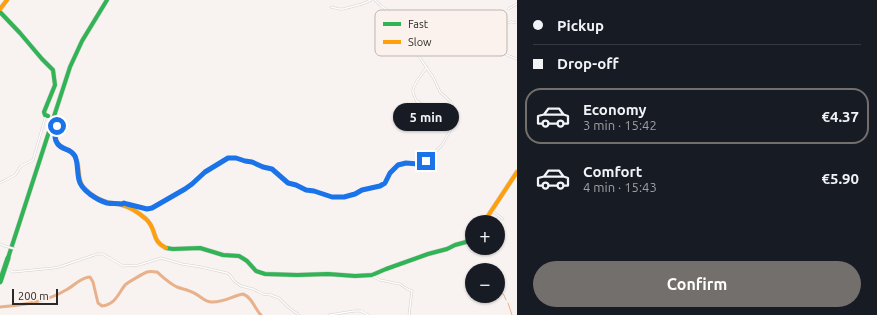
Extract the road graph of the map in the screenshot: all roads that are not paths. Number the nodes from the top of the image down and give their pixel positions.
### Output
1 (7, 0) edge
2 (104, 0) edge
3 (107, 0) edge
4 (371, 0) edge
5 (375, 0) edge
6 (517, 4) edge
7 (331, 7) dead end
8 (0, 9) edge
9 (508, 9) dead end
10 (387, 10) edge
11 (0, 12) edge
12 (507, 23) edge
13 (517, 23) edge
14 (507, 54) edge
15 (419, 56) edge
16 (517, 58) edge
17 (427, 67) junction
18 (416, 100) junction
19 (431, 113) dead end
20 (417, 115) dead end
21 (47, 116) joint
22 (56, 119) dead end
23 (517, 172) edge
24 (0, 183) edge
25 (122, 204) junction
26 (492, 211) junction
27 (490, 215) edge
28 (498, 215) edge
29 (465, 242) edge
30 (0, 244) edge
31 (15, 249) dead end
32 (6, 257) junction
33 (1, 264) edge
34 (0, 273) edge
35 (370, 275) junction
36 (0, 282) edge
37 (299, 315) edge
38 (329, 315) edge
39 (368, 315) edge
40 (409, 315) edge

1 - 8 main road
2 - 32 main road
3 - 32 main road
4 - 7 street
5 - 10 street
6 - 9 street
11 - 21 main road
12 - 13 street
14 - 16 street
15 - 17 street
17 - 18 street
17 - 25 street
18 - 19 street
18 - 20 street
21 - 24 street
22 - 25 main road
23 - 26 main road
25 - 35 main road
26 - 27 main road
26 - 28 street
29 - 35 main road
30 - 31 street, bridge
32 - 34 main road
32 - 36 main road, bridge
33 - 37 street
35 - 40 street
38 - 39 street

